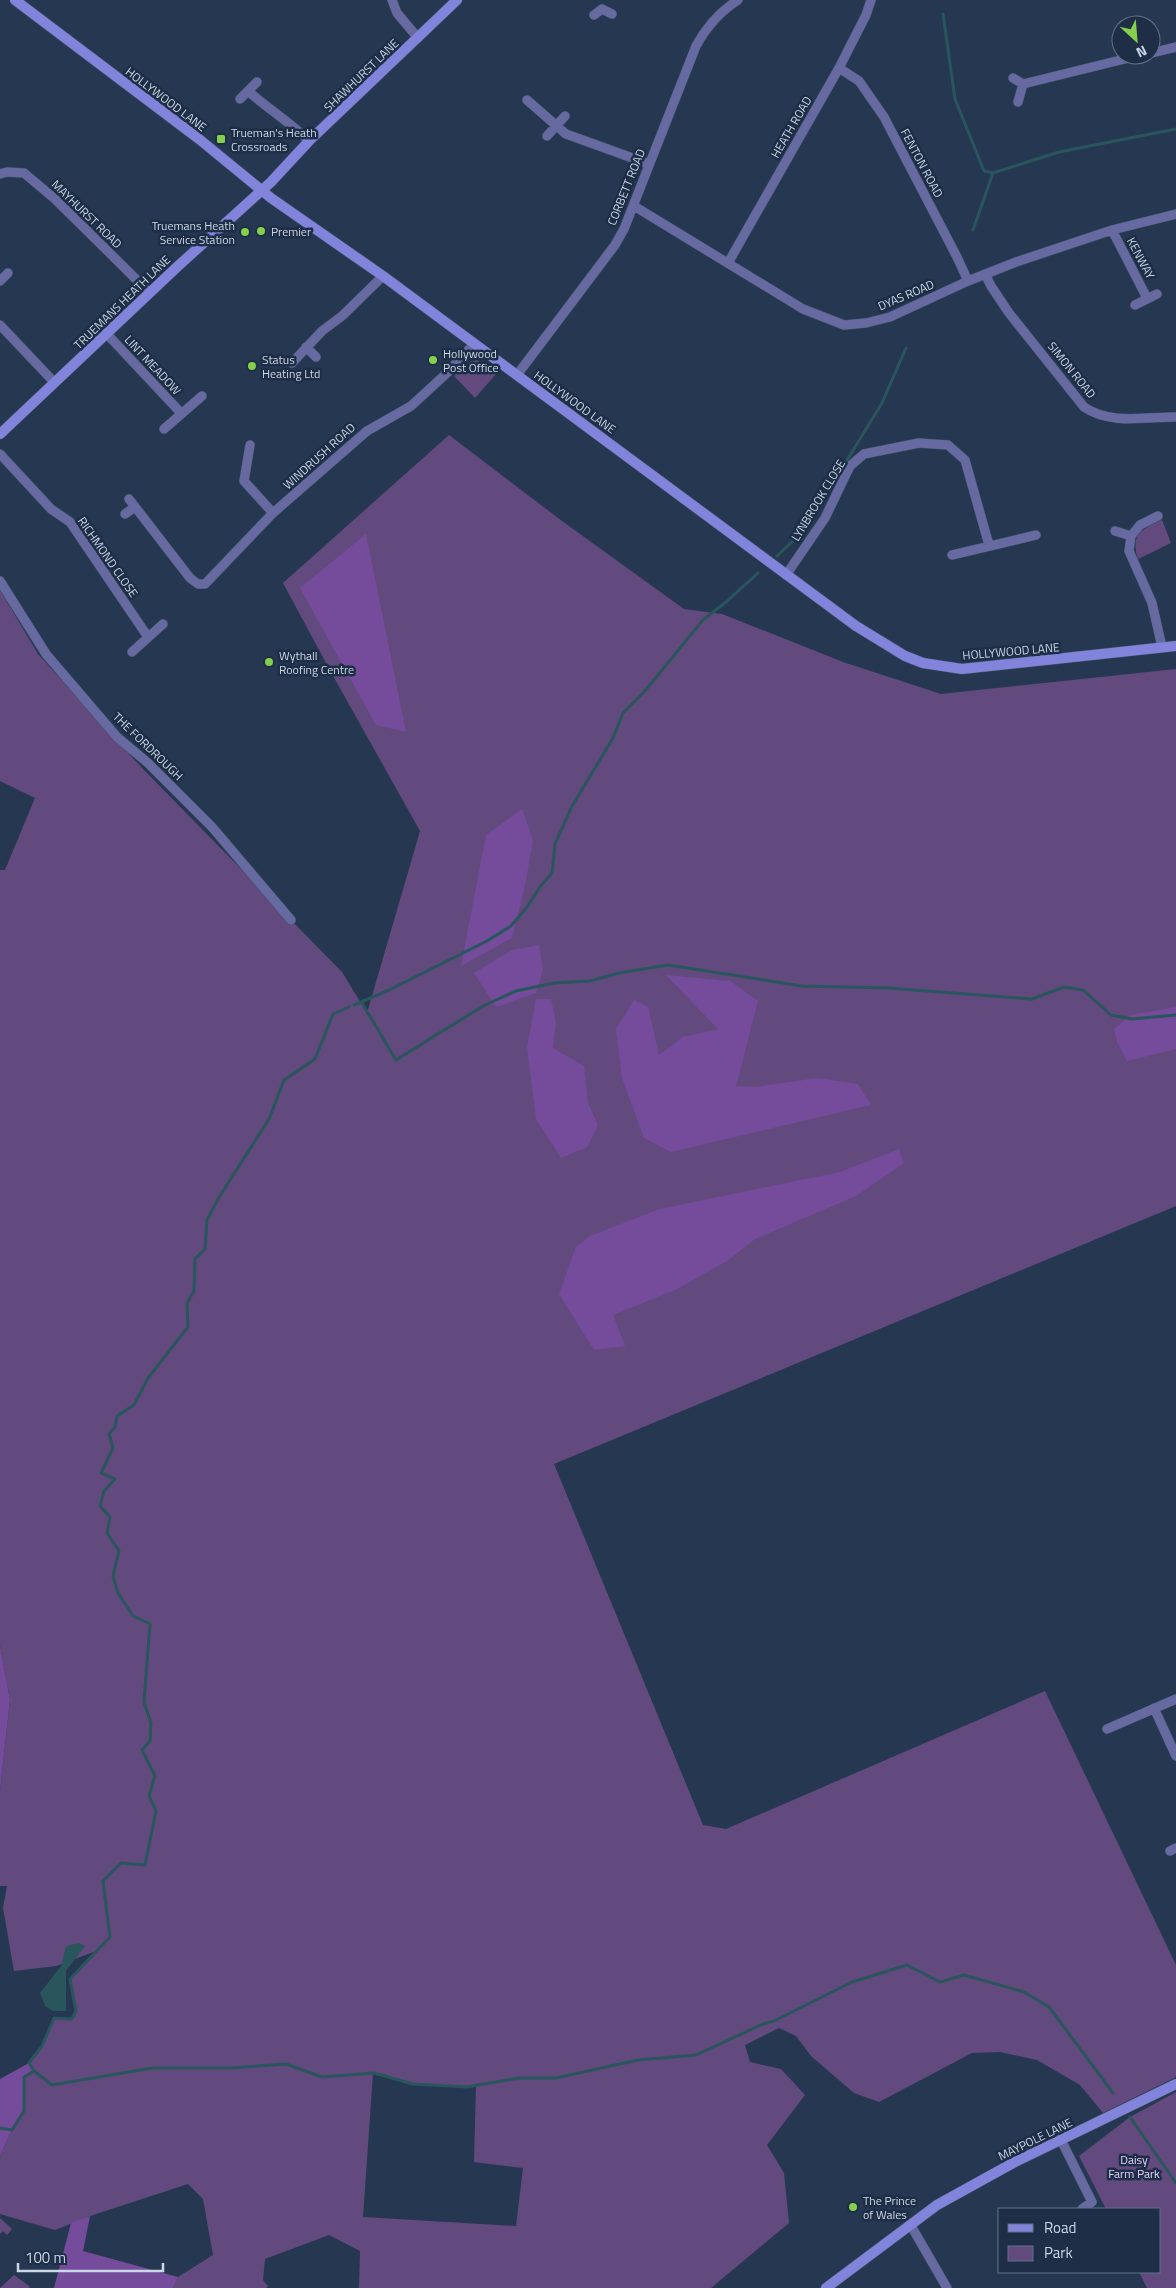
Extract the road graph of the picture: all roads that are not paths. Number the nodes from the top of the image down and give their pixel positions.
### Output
1 (15, 0) edge
2 (392, 0) edge
3 (457, 0) edge
4 (738, 0) edge
5 (871, 0) edge
6 (602, 5) edge
7 (612, 14) dead end
8 (594, 15) dead end
9 (418, 38) junction
10 (1176, 47) edge
11 (1161, 51) edge
12 (1111, 63) edge
13 (839, 68) junction
14 (1013, 78) dead end
15 (257, 82) dead end
16 (1023, 84) junction
17 (248, 91) junction
18 (240, 99) dead end
19 (527, 100) dead end
20 (1018, 102) dead end
21 (565, 116) dead end
22 (557, 127) junction
23 (546, 136) dead end
24 (309, 141) junction
25 (649, 164) junction
26 (0, 174) edge
27 (262, 190) junction
28 (634, 206) junction
29 (1176, 214) edge
30 (1112, 230) junction
31 (728, 263) junction
32 (8, 273) dead end
33 (985, 274) junction
34 (383, 276) junction
35 (0, 281) edge
36 (968, 281) junction
37 (149, 292) junction
38 (1157, 294) dead end
39 (1147, 298) junction
40 (1135, 305) dead end
41 (0, 325) edge
42 (106, 333) junction
43 (474, 344) junction
44 (306, 347) junction
45 (316, 357) dead end
46 (292, 363) dead end
47 (517, 375) junction
48 (54, 382) junction
49 (202, 396) dead end
50 (181, 413) junction
51 (1176, 417) edge
52 (164, 429) dead end
53 (0, 434) edge
54 (250, 445) dead end
55 (0, 454) edge
56 (129, 499) dead end
57 (135, 507) junction
58 (274, 513) junction
59 (125, 514) dead end
60 (1158, 516) dead end
61 (1115, 531) dead end
62 (1036, 535) dead end
63 (1131, 536) junction
64 (989, 545) junction
65 (952, 555) dead end
66 (786, 575) junction
67 (0, 581) edge
68 (163, 624) dead end
69 (148, 637) junction
70 (1176, 646) edge
71 (1162, 647) junction
72 (132, 652) dead end
73 (291, 920) dead end
74 (1176, 1698) edge
75 (1154, 1708) junction
76 (1107, 1729) dead end
77 (1176, 1756) edge
78 (1176, 2084) edge
79 (1061, 2140) junction
80 (1083, 2208) edge
81 (910, 2224) junction
82 (826, 2288) edge
83 (946, 2288) edge

1 - 27 street, HOLLYWOOD LANE
2 - 9 street
3 - 9 street, SHAWHURST LANE
4 - 25 street, CORBETT ROAD
5 - 13 street, HEATH ROAD
6 - 7 street
6 - 8 street
9 - 24 street, SHAWHURST LANE
10 - 11 street
12 - 16 street
13 - 31 street, HEATH ROAD
13 - 36 street, FENTON ROAD
14 - 16 street
15 - 17 street
16 - 20 street
17 - 18 street
17 - 24 street
19 - 22 street
21 - 22 street
22 - 23 street
22 - 25 street
24 - 27 street, SHAWHURST LANE
25 - 28 street, CORBETT ROAD
26 - 37 street, MAYHURST ROAD
27 - 34 street, HOLLYWOOD LANE
27 - 37 street, TRUEMANS HEATH LANE
28 - 31 street, DYAS ROAD
28 - 47 street, CORBETT ROAD
29 - 30 street, DYAS ROAD
30 - 33 street, DYAS ROAD
30 - 39 street, KENWAY
31 - 36 street, DYAS ROAD
32 - 35 street
33 - 36 street, DYAS ROAD
33 - 51 street, SIMON ROAD
34 - 43 street, HOLLYWOOD LANE
34 - 44 street
37 - 42 street, TRUEMANS HEATH LANE
38 - 39 street, KENWAY
39 - 40 street, KENWAY
41 - 48 street
42 - 48 street, TRUEMANS HEATH LANE
42 - 50 street, LINT MEADOW
43 - 47 street, HOLLYWOOD LANE
43 - 58 street, WINDRUSH ROAD
44 - 45 street
44 - 46 street
47 - 66 street, HOLLYWOOD LANE
48 - 53 street, TRUEMANS HEATH LANE
49 - 50 street, LINT MEADOW
50 - 52 street, LINT MEADOW
54 - 58 street
55 - 69 street, RICHMOND CLOSE
56 - 57 street, WINDRUSH ROAD
57 - 58 street, WINDRUSH ROAD
57 - 59 street
60 - 63 street
61 - 63 street
62 - 64 street
63 - 71 street
64 - 65 street
64 - 66 street, LYNBROOK CLOSE
66 - 71 street, HOLLYWOOD LANE
67 - 73 street, THE FORDROUGH
68 - 69 street
69 - 72 street
70 - 71 street, HOLLYWOOD LANE
74 - 75 street
75 - 76 street
75 - 77 street
78 - 79 street, MAYPOLE LANE
79 - 80 street
79 - 81 street, MAYPOLE LANE
81 - 82 street, MAYPOLE LANE
81 - 83 street

